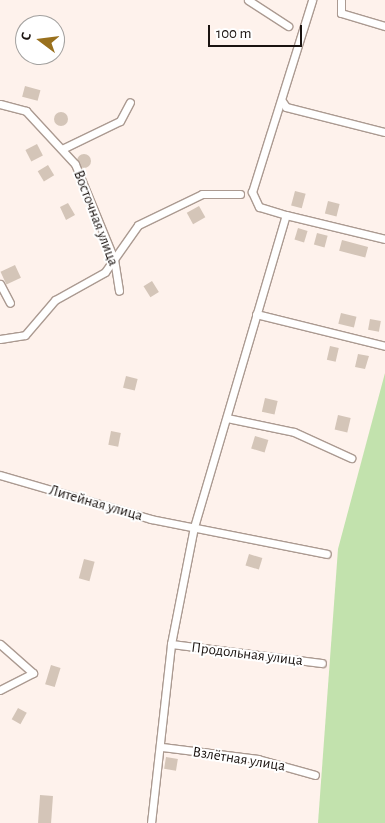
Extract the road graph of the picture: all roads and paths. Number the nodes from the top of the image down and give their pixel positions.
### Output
1 (248, 0) edge
2 (312, 0) edge
3 (340, 0) edge
4 (288, 26) dead end
5 (385, 26) edge
6 (282, 101) junction
7 (130, 102) dead end
8 (0, 104) edge
9 (385, 132) edge
10 (62, 149) junction
11 (240, 194) dead end
12 (286, 215) junction
13 (385, 239) edge
14 (114, 259) junction
15 (0, 284) edge
16 (119, 291) dead end
17 (10, 303) dead end
18 (256, 314) junction
19 (0, 339) edge
20 (385, 346) edge
21 (227, 418) junction
22 (351, 458) dead end
23 (0, 475) edge
24 (194, 527) junction
25 (327, 554) dead end
26 (0, 644) edge
27 (172, 644) junction
28 (322, 663) dead end
29 (0, 690) edge
30 (162, 747) junction
31 (315, 774) dead end
32 (151, 823) edge

1 - 4 street
2 - 6 street
3 - 5 street
6 - 9 street
6 - 12 street
7 - 10 street
8 - 10 street, Восточная улица
10 - 14 street, Восточная улица
11 - 14 street
12 - 13 street
12 - 18 street
14 - 16 street, Восточная улица
14 - 19 street
15 - 17 street
18 - 20 street
18 - 21 street
21 - 22 street
21 - 24 street
23 - 24 street, Литейная улица
24 - 25 street, Литейная улица
24 - 27 street
26 - 29 street
27 - 28 street, Продольная улица
27 - 30 street
30 - 31 street, Взлётная улица
30 - 32 street

